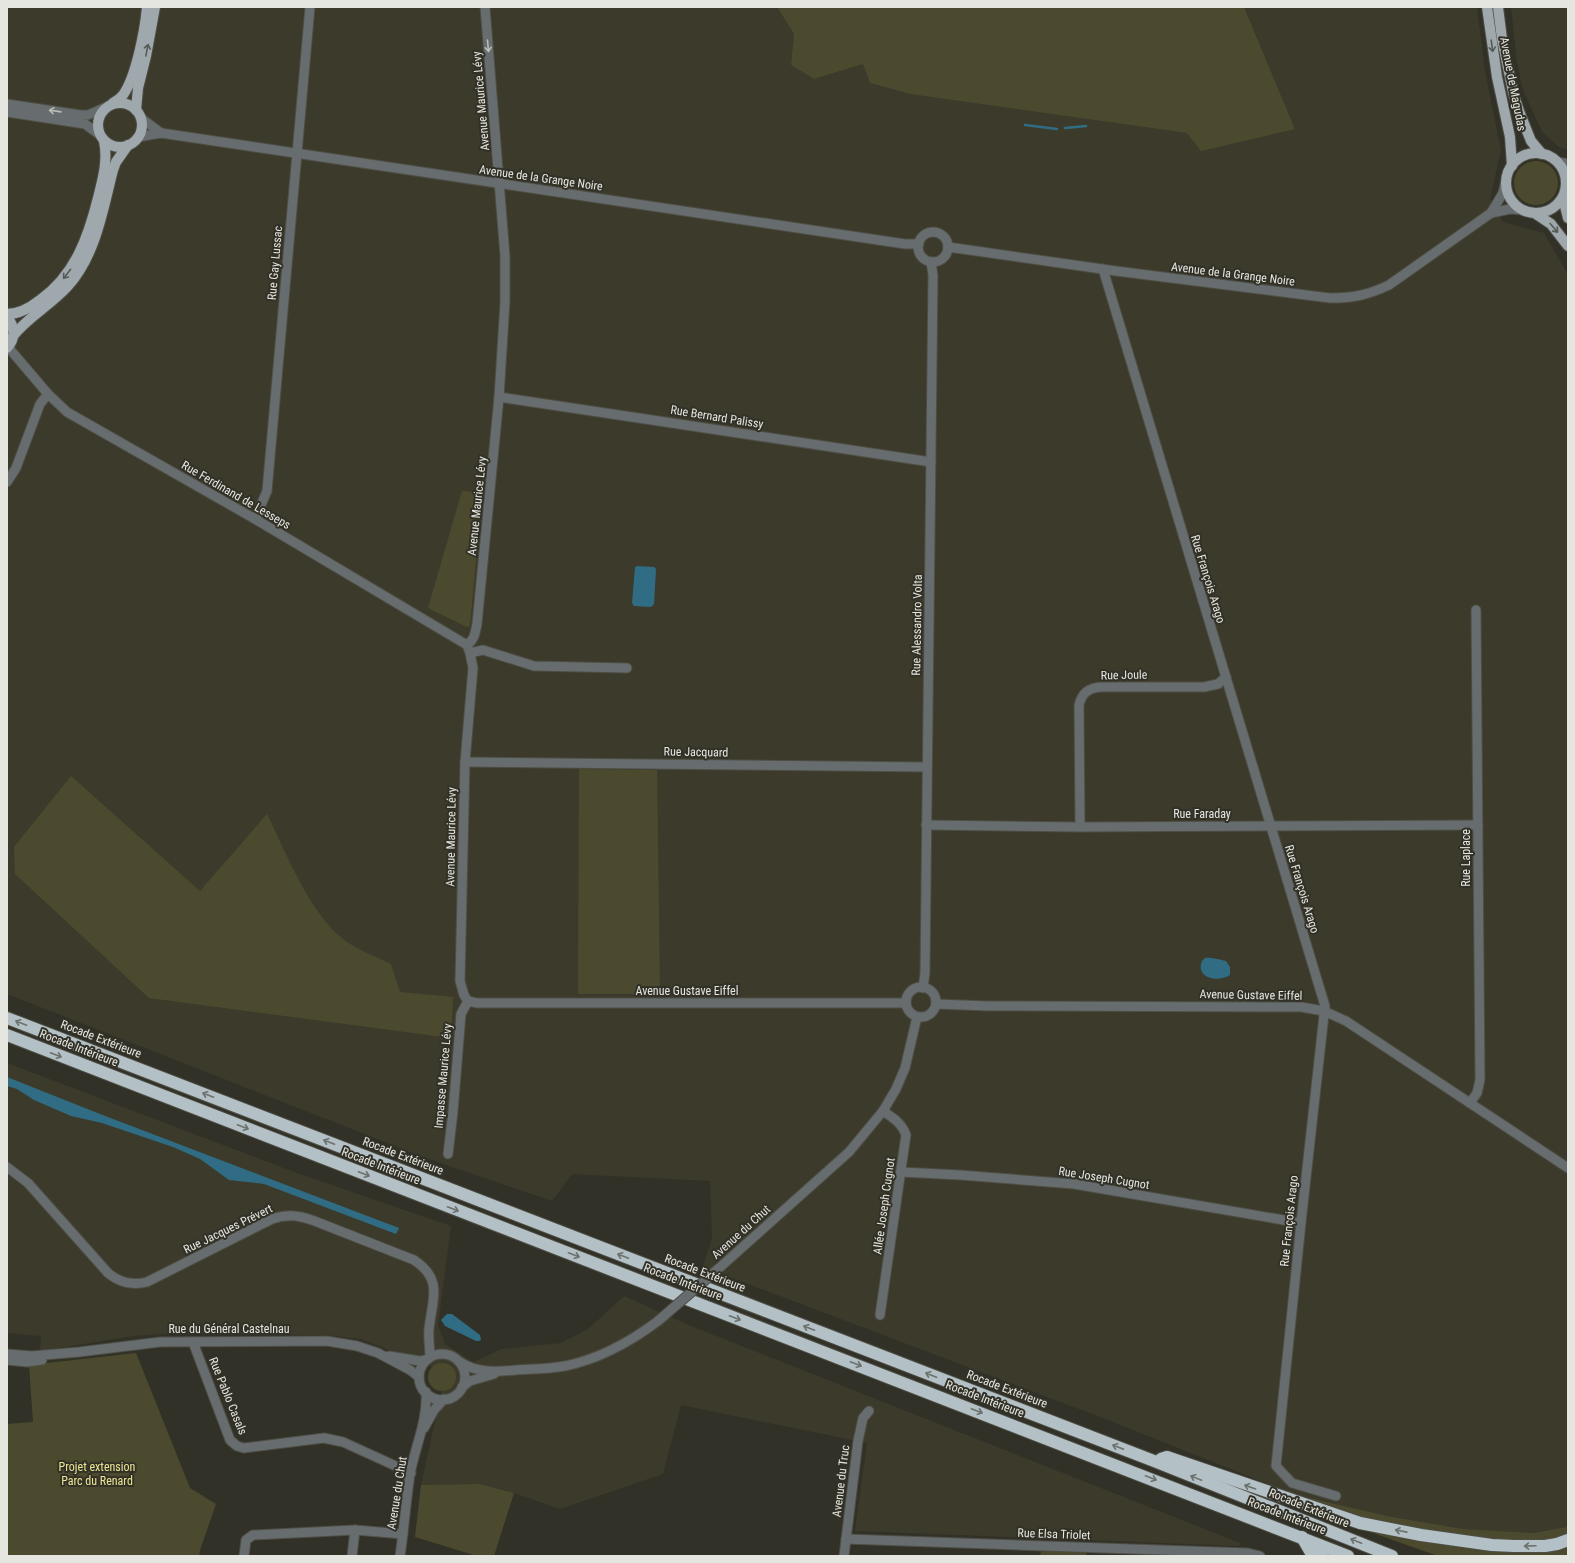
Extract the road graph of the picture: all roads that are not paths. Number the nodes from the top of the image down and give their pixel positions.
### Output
1 (147, 7) edge
2 (155, 7) edge
3 (310, 7) edge
4 (485, 7) edge
5 (1487, 7) edge
6 (1498, 7) edge
7 (7, 104) edge
8 (109, 105) junction
9 (7, 112) edge
10 (139, 114) junction
11 (161, 133) junction
12 (138, 137) junction
13 (102, 138) junction
14 (128, 146) junction
15 (297, 153) junction
16 (1542, 154) junction
17 (1563, 163) edge
18 (1512, 166) junction
19 (1506, 180) junction
20 (500, 184) junction
21 (1566, 191) edge
22 (1523, 210) junction
23 (1491, 213) junction
24 (1536, 214) junction
25 (1568, 218) edge
26 (918, 244) junction
27 (1568, 246) edge
28 (948, 247) junction
29 (930, 262) junction
30 (1102, 269) junction
31 (7, 314) edge
32 (7, 317) edge
33 (13, 336) junction
34 (8, 348) edge
35 (48, 394) junction
36 (499, 396) junction
37 (931, 462) junction
38 (7, 482) edge
39 (254, 519) junction
40 (1476, 610) dead end
41 (469, 649) junction
42 (627, 668) dead end
43 (1226, 677) junction
44 (465, 762) junction
45 (927, 767) junction
46 (926, 825) junction
47 (1478, 825) junction
48 (1080, 826) junction
49 (1270, 826) junction
50 (923, 988) junction
51 (468, 1001) junction
52 (906, 1003) junction
53 (936, 1004) junction
54 (1324, 1011) junction
55 (917, 1017) junction
56 (7, 1018) edge
57 (7, 1035) edge
58 (1470, 1103) junction
59 (883, 1111) junction
60 (448, 1154) dead end
61 (7, 1167) edge
62 (1568, 1168) edge
63 (901, 1172) junction
64 (1301, 1222) junction
65 (880, 1314) dead end
66 (193, 1342) junction
67 (430, 1342) junction
68 (79, 1352) junction
69 (7, 1354) edge
70 (378, 1354) junction
71 (444, 1354) junction
72 (429, 1358) junction
73 (7, 1360) edge
74 (460, 1362) junction
75 (503, 1371) junction
76 (419, 1377) junction
77 (462, 1388) junction
78 (426, 1392) junction
79 (444, 1399) junction
80 (869, 1411) dead end
81 (420, 1435) junction
82 (1154, 1461) junction
83 (410, 1473) junction
84 (1336, 1496) dead end
85 (355, 1530) junction
86 (403, 1534) junction
87 (1302, 1537) junction
88 (846, 1539) junction
89 (1568, 1540) edge
90 (244, 1556) edge
91 (352, 1556) edge
92 (400, 1556) edge
93 (844, 1556) edge
94 (1260, 1556) edge
95 (1322, 1556) edge
96 (1348, 1556) edge
97 (1392, 1556) edge

1 - 8 main road
10 -> 2 main road
3 - 15 street, Rue Gay Lussac
4 -> 20 street, Avenue Maurice Lévy
5 -> 18 main road, Avenue de Magudas
6 - 16 main road, Avenue de Magudas
8 -> 7 street
8 - 10 main road
8 - 13 main road
9 - 13 street
10 - 11 street, Avenue de la Grange Noire
10 - 12 main road
11 - 12 street, Avenue de la Grange Noire
11 - 15 street, Avenue de la Grange Noire
12 - 14 main road
13 - 14 main road
13 -> 31 main road
14 - 33 main road
15 - 20 street, Avenue de la Grange Noire
15 - 39 street, Rue Gay Lussac
16 - 17 main road
16 - 18 main road
17 - 21 main road
18 - 19 main road
19 - 22 main road
19 - 23 street, Avenue de la Grange Noire
20 - 26 street, Avenue de la Grange Noire
20 - 36 street, Avenue Maurice Lévy
21 - 24 main road
21 - 25 main road
22 - 23 street, Avenue de la Grange Noire
22 - 24 main road
23 - 30 street, Avenue de la Grange Noire
24 -> 27 main road
26 - 28 street
26 - 29 street
28 - 29 street
28 - 30 street, Avenue de la Grange Noire
29 - 37 street, Rue Alessandro Volta
30 - 43 street, Rue François Arago
32 - 33 main road
33 - 34 main road
34 - 35 street, Rue Ferdinand de Lesseps
35 - 38 street
35 - 39 street, Rue Ferdinand de Lesseps
36 - 37 street, Rue Bernard Palissy
36 - 41 street, Avenue Maurice Lévy
37 - 45 street, Rue Alessandro Volta
39 - 41 street, Rue Ferdinand de Lesseps
40 - 47 street, Rue Laplace
41 - 42 street
41 - 44 street, Avenue Maurice Lévy
43 - 48 street, Rue Joule
43 - 49 street, Rue François Arago
44 - 45 street, Rue Jacquard
44 - 51 street, Avenue Maurice Lévy
45 - 46 street, Rue Alessandro Volta
46 - 48 street, Rue Faraday
46 - 50 street, Rue Alessandro Volta
47 - 49 street, Rue Faraday
47 - 58 street, Rue Laplace
48 - 49 street, Rue Faraday
49 - 54 street, Rue François Arago
50 - 52 street
50 - 53 street
51 - 52 street, Avenue Gustave Eiffel
51 - 60 street, Impasse Maurice Lévy
52 - 55 street
53 - 54 street, Avenue Gustave Eiffel
53 - 55 street
54 - 58 street, Avenue Gustave Eiffel
54 - 64 street, Rue François Arago
55 - 59 street, Avenue du Chut
82 -> 56 highway, Rocade Extérieure
57 -> 87 highway, Rocade Intérieure
58 - 62 street, Avenue Gustave Eiffel
59 - 63 street, Allée Joseph Cugnot
59 - 75 street, Avenue du Chut, bridge
61 - 67 street, Rue Jacques Prévert
63 - 64 street, Rue Joseph Cugnot
63 - 65 street, Allée Joseph Cugnot
64 - 84 street, Rue François Arago
66 - 68 street, Rue du Général Castelnau
66 - 70 street, Rue du Général Castelnau
66 - 83 street, Rue Pablo Casals
67 - 71 street
67 - 72 street, Rue Jacques Prévert
68 - 69 street, Rue du Général Castelnau
68 - 73 street, Rue du Général Castelnau
70 - 72 street, Rue du Général Castelnau
70 - 76 street, Rue du Général Castelnau
71 - 72 street
71 - 74 street
72 - 76 street
74 - 75 street, Avenue du Chut
74 - 77 street
75 - 77 street, Avenue du Chut
76 - 78 street
77 - 79 street
78 - 79 street
78 - 81 street, Avenue du Chut
79 - 81 street, Avenue du Chut
80 - 88 street, Avenue du Truc
81 - 83 street, Avenue du Chut
89 -> 82 highway
97 -> 82 highway, Rocade Extérieure
83 - 86 street, Avenue du Chut
85 - 86 street
85 - 90 street
85 - 91 street
86 - 92 street, Avenue du Chut
87 - 95 highway
87 - 96 highway, Rocade Intérieure
88 - 93 street, Avenue du Truc
88 - 94 street, Rue Elsa Triolet

